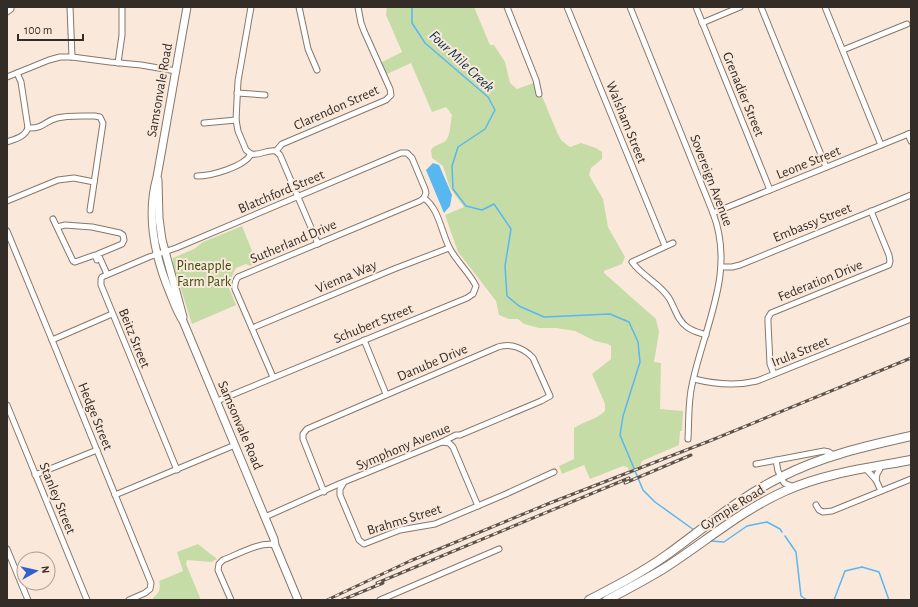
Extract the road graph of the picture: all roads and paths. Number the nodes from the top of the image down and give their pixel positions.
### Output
1 (11, 7) edge
2 (70, 7) edge
3 (122, 7) edge
4 (187, 7) edge
5 (251, 7) edge
6 (299, 7) edge
7 (358, 7) edge
8 (507, 7) edge
9 (567, 7) edge
10 (630, 7) edge
11 (696, 7) edge
12 (740, 7) edge
13 (761, 7) edge
14 (826, 7) edge
15 (7, 12) edge
16 (702, 23) junction
17 (907, 24) dead end
18 (843, 50) junction
19 (72, 57) junction
20 (118, 63) junction
21 (317, 70) dead end
22 (176, 71) junction
23 (16, 73) junction
24 (7, 77) edge
25 (237, 93) junction
26 (539, 94) dead end
27 (265, 95) dead end
28 (236, 120) junction
29 (204, 123) dead end
30 (28, 128) junction
31 (910, 134) edge
32 (911, 141) edge
33 (7, 142) edge
34 (881, 145) junction
35 (276, 151) junction
36 (251, 154) junction
37 (826, 167) junction
38 (197, 176) dead end
39 (157, 177) junction
40 (94, 182) junction
41 (770, 190) junction
42 (911, 195) edge
43 (298, 197) junction
44 (424, 198) junction
45 (7, 201) edge
46 (90, 210) dead end
47 (872, 211) junction
48 (713, 213) junction
49 (53, 219) dead end
50 (57, 227) junction
51 (7, 231) edge
52 (673, 243) dead end
53 (318, 244) junction
54 (665, 246) junction
55 (449, 248) junction
56 (164, 252) junction
57 (157, 254) junction
58 (721, 267) junction
59 (106, 275) junction
60 (112, 314) junction
61 (911, 319) edge
62 (183, 321) junction
63 (252, 328) junction
64 (706, 336) junction
65 (52, 340) junction
66 (364, 340) junction
67 (774, 374) junction
68 (273, 377) junction
69 (694, 379) junction
70 (386, 394) junction
71 (550, 396) joint
72 (217, 401) junction
73 (7, 405) edge
74 (460, 435) junction
75 (911, 436) edge
76 (688, 439) dead end
77 (442, 442) junction
78 (235, 445) junction
79 (453, 447) junction
80 (97, 450) junction
81 (833, 455) junction
82 (776, 460) junction
83 (911, 460) edge
84 (756, 464) dead end
85 (882, 465) junction
86 (865, 468) junction
87 (176, 470) junction
88 (554, 472) dead end
89 (35, 475) junction
90 (780, 477) junction
91 (911, 479) edge
92 (876, 480) junction
93 (343, 484) junction
94 (794, 487) junction
95 (326, 491) junction
96 (881, 491) junction
97 (116, 495) junction
98 (340, 495) junction
99 (816, 505) dead end
100 (478, 506) junction
101 (266, 517) junction
102 (274, 539) junction
103 (263, 544) junction
104 (679, 546) junction
105 (7, 549) edge
106 (499, 549) dead end
107 (687, 552) junction
108 (28, 600) edge
109 (87, 600) edge
110 (129, 600) edge
111 (232, 600) edge
112 (298, 600) edge
113 (302, 600) edge
114 (380, 600) edge
115 (589, 600) edge
116 (607, 600) edge

1 - 15 street
2 - 19 street
3 - 20 street
4 - 22 main road, Samsonvale Road
5 - 25 street
6 - 21 street
7 - 35 street, Clarendon Street
8 - 26 street
9 - 54 street, Walsham Street
10 - 48 street, Sovereign Avenue
11 - 16 street, Grenadier Street
12 - 16 street
13 - 37 street
14 - 18 street
16 - 41 street, Grenadier Street
17 - 18 street
18 - 34 street
19 - 20 street
19 - 23 street
20 - 22 street
22 - 39 main road, Samsonvale Road
23 - 24 street
23 - 30 street
25 - 27 street
25 - 28 street
28 - 29 street
28 - 36 street
30 - 33 street
30 - 40 street
31 - 32 street
31 - 34 street, Leone Street
34 - 37 street, Leone Street
35 - 36 street, Clarendon Street
35 - 43 street
36 - 38 street
37 - 41 street, Leone Street
39 - 56 main road, Samsonvale Road
39 - 57 main road, Samsonvale Road
40 - 45 street
40 - 46 street
41 - 48 street, Leone Street
42 - 47 street, Embassy Street
43 - 44 street, Blatchford Street
43 - 53 street
43 - 56 street, Blatchford Street
44 - 53 street, Sutherland Drive
44 - 55 street
47 - 58 street, Embassy Street
47 - 67 street, Federation Drive
48 - 58 street, Sovereign Avenue
49 - 50 street
50 - 59 street
50 - 59 street
51 - 65 street, Hedge Street
52 - 54 street
53 - 63 street, Sutherland Drive
54 - 64 street
55 - 63 street, Vienna Way
55 - 66 street, Schubert Street
56 - 57 street
56 - 62 main road, Samsonvale Road
57 - 59 street
57 - 62 main road, Samsonvale Road
58 - 64 street, Sovereign Avenue
59 - 60 street, Beitz Street
60 - 65 street
60 - 87 street, Beitz Street
61 - 67 street, Irula Street
62 - 72 main road, Samsonvale Road
63 - 68 street, Sutherland Drive
64 - 69 street, Sovereign Avenue
65 - 80 street, Hedge Street
66 - 68 street, Schubert Street
66 - 70 street
67 - 69 street, Irula Street
68 - 72 street
69 - 76 street, Sovereign Avenue
70 - 71 street, Danube Drive
70 - 95 street, Danube Drive
71 - 74 street, Symphony Avenue
72 - 78 main road, Samsonvale Road
73 - 89 street, Stanley Street
74 - 77 street, Symphony Avenue
74 - 79 street
75 - 81 highway, Gympie Road
77 - 79 street
77 - 93 street, Symphony Avenue
78 - 87 street
78 - 101 main road, Samsonvale Road
79 - 100 street
80 - 89 street
80 - 97 street, Hedge Street
81 - 82 street, Gympie Road
81 - 90 highway, Gympie Road
82 - 84 street, Gympie Road
82 - 90 street, Gympie Road
83 - 85 highway, Gympie Road
85 - 86 highway, Gympie Road
85 - 92 street
86 - 92 street
86 - 94 highway, Gympie Road
87 - 97 street
88 - 100 street
89 - 109 street, Stanley Street
90 - 94 street, Gympie Road
90 - 104 highway, Gympie Road
91 - 96 street
92 - 96 street
93 - 95 street, Symphony Avenue
93 - 98 street
94 - 107 highway, Gympie Road
95 - 98 street
95 - 101 street, Symphony Avenue
96 - 99 street
97 - 110 street, Hedge Street
98 - 100 street, Brahms Street
101 - 102 main road, Samsonvale Road
102 - 103 street
102 - 103 street
102 - 112 main road, Samsonvale Road
102 - 113 main road, Samsonvale Road
103 - 111 street
104 - 107 street
104 - 115 highway, Gympie Road
105 - 108 street
106 - 114 street
107 - 116 highway, Gympie Road

